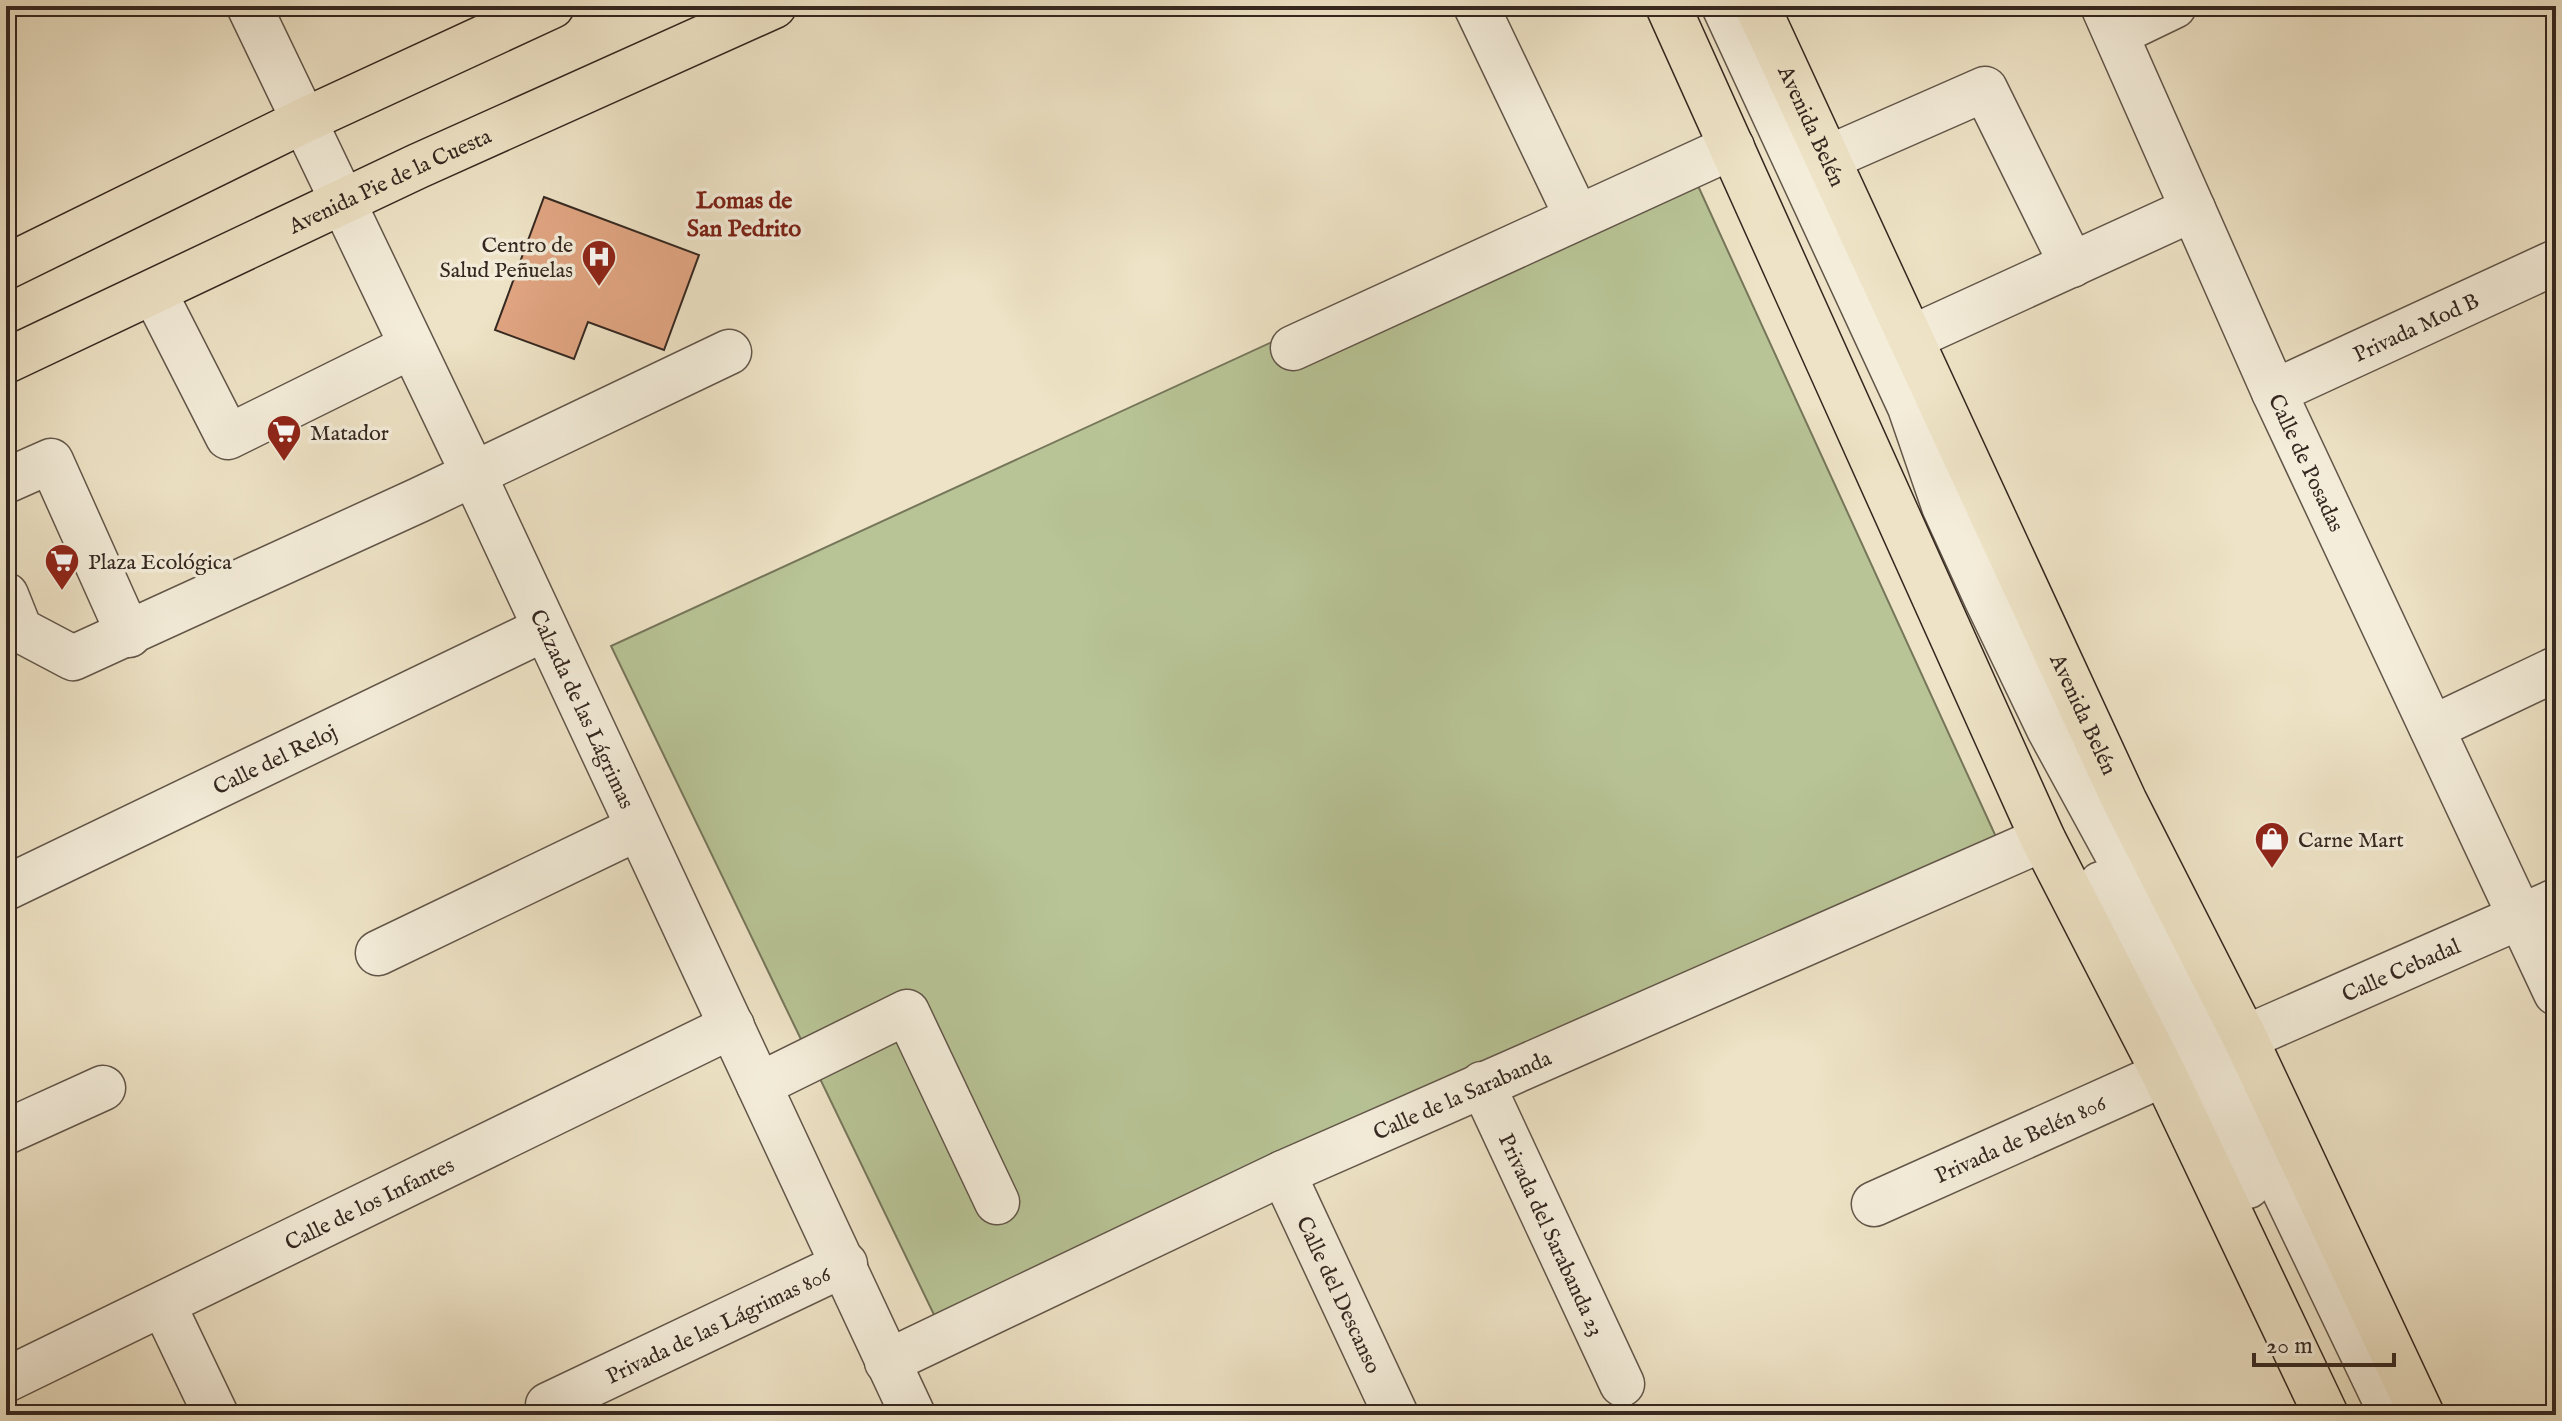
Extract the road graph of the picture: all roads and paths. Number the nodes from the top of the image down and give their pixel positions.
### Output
1 (249, 6) edge
2 (552, 6) edge
3 (774, 6) edge
4 (1476, 6) edge
5 (1668, 6) edge
6 (1709, 6) edge
7 (1724, 6) edge
8 (1757, 6) edge
9 (2174, 6) edge
10 (2110, 20) edge
11 (303, 121) junction
12 (1732, 147) junction
13 (1828, 158) junction
14 (343, 203) junction
15 (2193, 209) junction
16 (1577, 217) junction
17 (2556, 262) edge
18 (2072, 265) junction
19 (6, 267) edge
20 (154, 292) junction
21 (1911, 338) junction
22 (410, 347) junction
23 (1293, 348) dead end
24 (729, 352) dead end
25 (6, 361) edge
26 (2274, 392) junction
27 (473, 473) junction
28 (6, 481) edge
29 (6, 595) edge
30 (544, 629) junction
31 (129, 635) junction
32 (2556, 669) edge
33 (2432, 728) junction
34 (638, 828) junction
35 (2043, 839) junction
36 (6, 888) edge
37 (2538, 909) edge
38 (378, 953) dead end
39 (2556, 993) edge
40 (732, 1026) junction
41 (2245, 1038) junction
42 (2164, 1074) junction
43 (1482, 1084) junction
44 (759, 1085) junction
45 (103, 1088) dead end
46 (6, 1132) edge
47 (1283, 1173) junction
48 (997, 1202) dead end
49 (1874, 1204) dead end
50 (845, 1264) junction
51 (163, 1304) junction
52 (887, 1362) junction
53 (6, 1380) edge
54 (1622, 1384) dead end
55 (548, 1405) dead end
56 (2332, 1414) edge
57 (216, 1415) edge
58 (913, 1415) edge
59 (1396, 1415) edge
60 (2392, 1415) edge
61 (2422, 1415) edge

1 - 11 street, Calzada de las Lágrimas
2 - 11 main road
3 - 14 main road, Avenida Pie de la Cuesta
4 - 16 street
5 - 12 main road
6 - 56 street
7 - 60 street
8 - 13 main road, Avenida Belén
9 - 10 street
10 - 15 street, Calle de Posadas
11 - 14 street, Calzada de las Lágrimas
11 - 19 main road
12 - 16 street
12 - 35 main road
13 - 18 street
13 - 21 main road, Avenida Belén
14 - 20 main road, Avenida Pie de la Cuesta
14 - 22 street, Calzada de las Lágrimas
15 - 18 street
15 - 26 street, Calle de Posadas
16 - 23 street
17 - 26 street, Privada Mod B
18 - 21 street
20 - 22 street
20 - 25 main road, Avenida Pie de la Cuesta
21 - 41 main road, Avenida Belén
22 - 27 street, Calzada de las Lágrimas
24 - 27 street
26 - 33 street, Calle de Posadas
27 - 30 street, Calzada de las Lágrimas
27 - 31 street
28 - 31 street
29 - 31 street
30 - 34 street, Calzada de las Lágrimas
30 - 36 street, Calle del Reloj
32 - 33 street
33 - 37 street, Calle de Posadas
34 - 38 street
34 - 40 street, Calzada de las Lágrimas
35 - 42 main road
35 - 43 street, Calle de la Sarabanda
37 - 39 street, Calle de Posadas
37 - 41 street, Calle Cebadal
40 - 44 street, Calzada de las Lágrimas
40 - 51 street, Calle de los Infantes
41 - 61 main road, Avenida Belén
42 - 49 street, Privada de Belén 806
42 - 56 main road
43 - 47 street, Calle de la Sarabanda
43 - 54 street, Privada del Sarabanda 23
44 - 48 street
44 - 50 street, Calzada de las Lágrimas
45 - 46 street
47 - 52 street, Calle de la Sarabanda
47 - 59 street, Calle del Descanso
50 - 52 street, Calzada de las Lágrimas
50 - 55 street, Privada de las Lágrimas 806
51 - 53 street, Calle de los Infantes
51 - 57 street
52 - 58 street, Calzada de las Lágrimas

